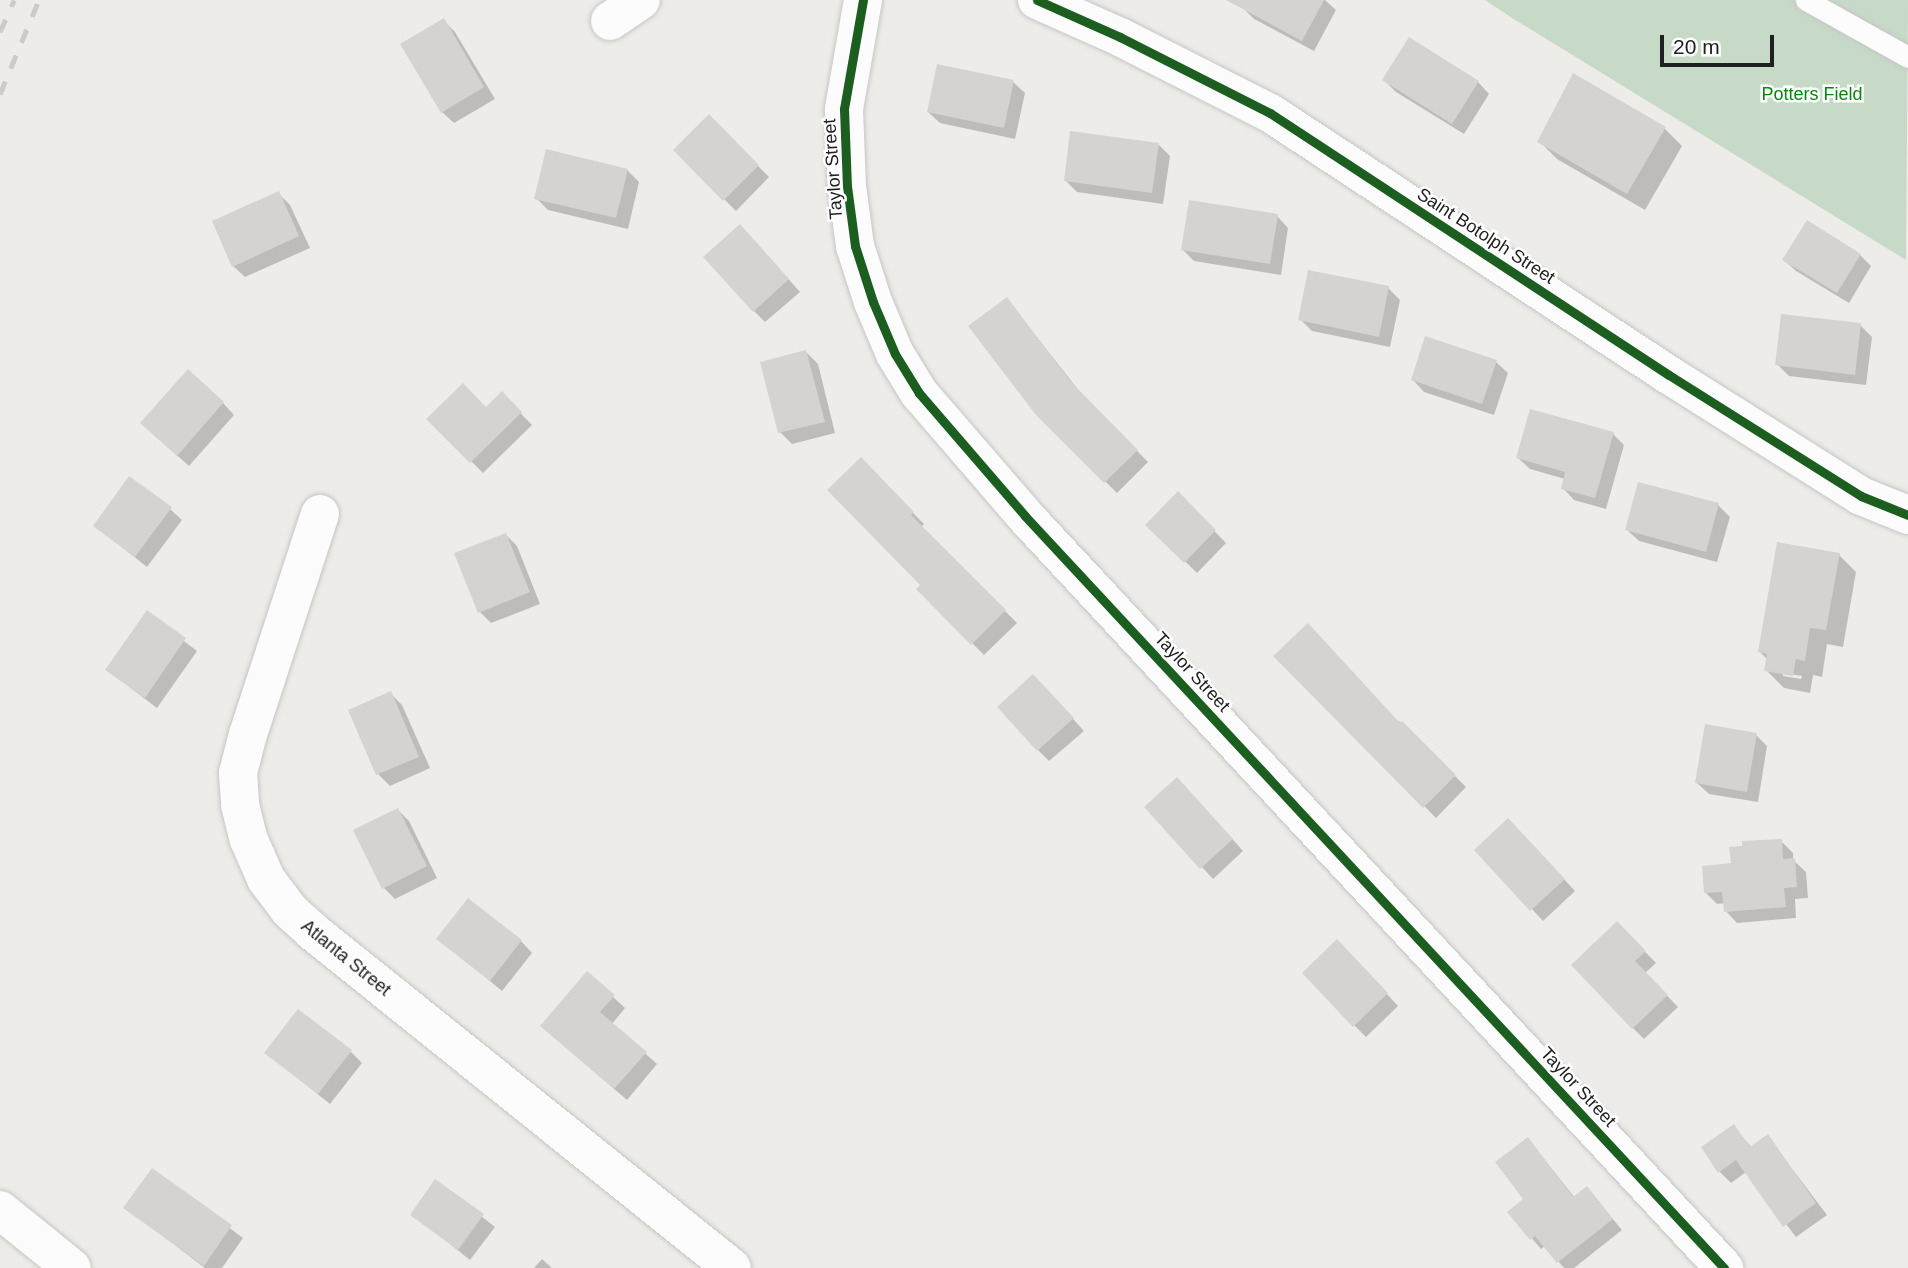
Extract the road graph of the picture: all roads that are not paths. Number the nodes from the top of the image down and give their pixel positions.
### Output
1 (863, 0) edge
2 (1037, 0) edge
3 (1806, 0) edge
4 (1908, 57) edge
5 (320, 514) dead end
6 (1908, 514) edge
7 (0, 1210) edge
8 (72, 1268) edge
9 (732, 1268) edge
10 (1724, 1268) edge

1 - 10 street, Taylor Street
2 - 6 street, Saint Botolph Street
3 - 4 lane
5 - 9 street, Atlanta Street
7 - 8 street

